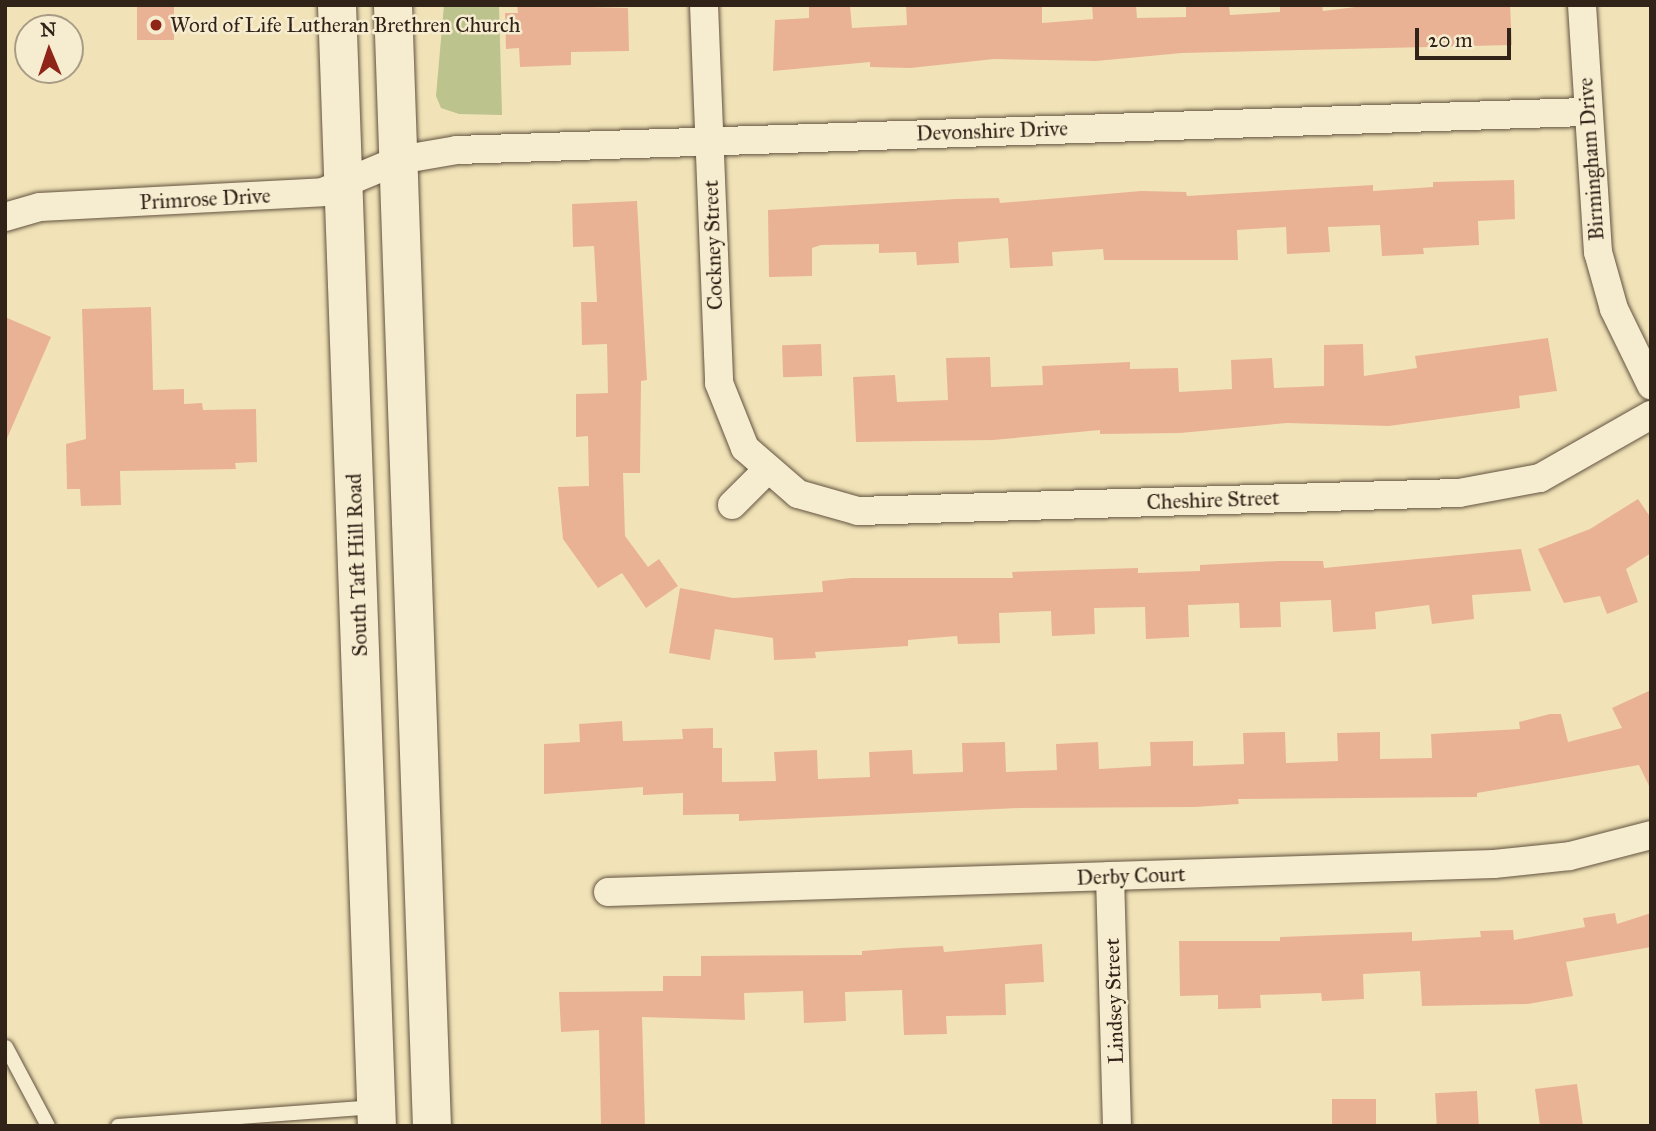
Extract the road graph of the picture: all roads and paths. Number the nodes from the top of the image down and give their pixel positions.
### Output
1 (337, 5) edge
2 (393, 5) edge
3 (704, 5) edge
4 (1582, 5) edge
5 (1586, 112) junction
6 (709, 141) junction
7 (399, 160) junction
8 (343, 185) junction
9 (5, 217) edge
10 (1651, 385) edge
11 (1651, 415) edge
12 (766, 471) junction
13 (733, 505) dead end
14 (1651, 835) edge
15 (1110, 876) junction
16 (608, 892) dead end
17 (6, 1047) edge
18 (376, 1117) edge
19 (48, 1126) edge
20 (118, 1126) edge
21 (432, 1126) edge
22 (1118, 1126) edge

1 - 8 main road, South Taft Hill Road
2 - 7 main road
3 - 6 street, Cockney Street
4 - 5 street, Birmingham Drive
5 - 6 street, Devonshire Drive
5 - 10 street, Birmingham Drive
6 - 7 street, Devonshire Drive
6 - 12 street, Cockney Street
7 - 8 street, Primrose Drive
7 - 21 main road
8 - 9 street, Primrose Drive
8 - 18 main road, South Taft Hill Road
11 - 12 street, Cheshire Street
12 - 13 street
14 - 15 street, Derby Court
15 - 16 street, Derby Court
15 - 22 street, Lindsey Street
17 - 19 lane
18 - 20 lane

